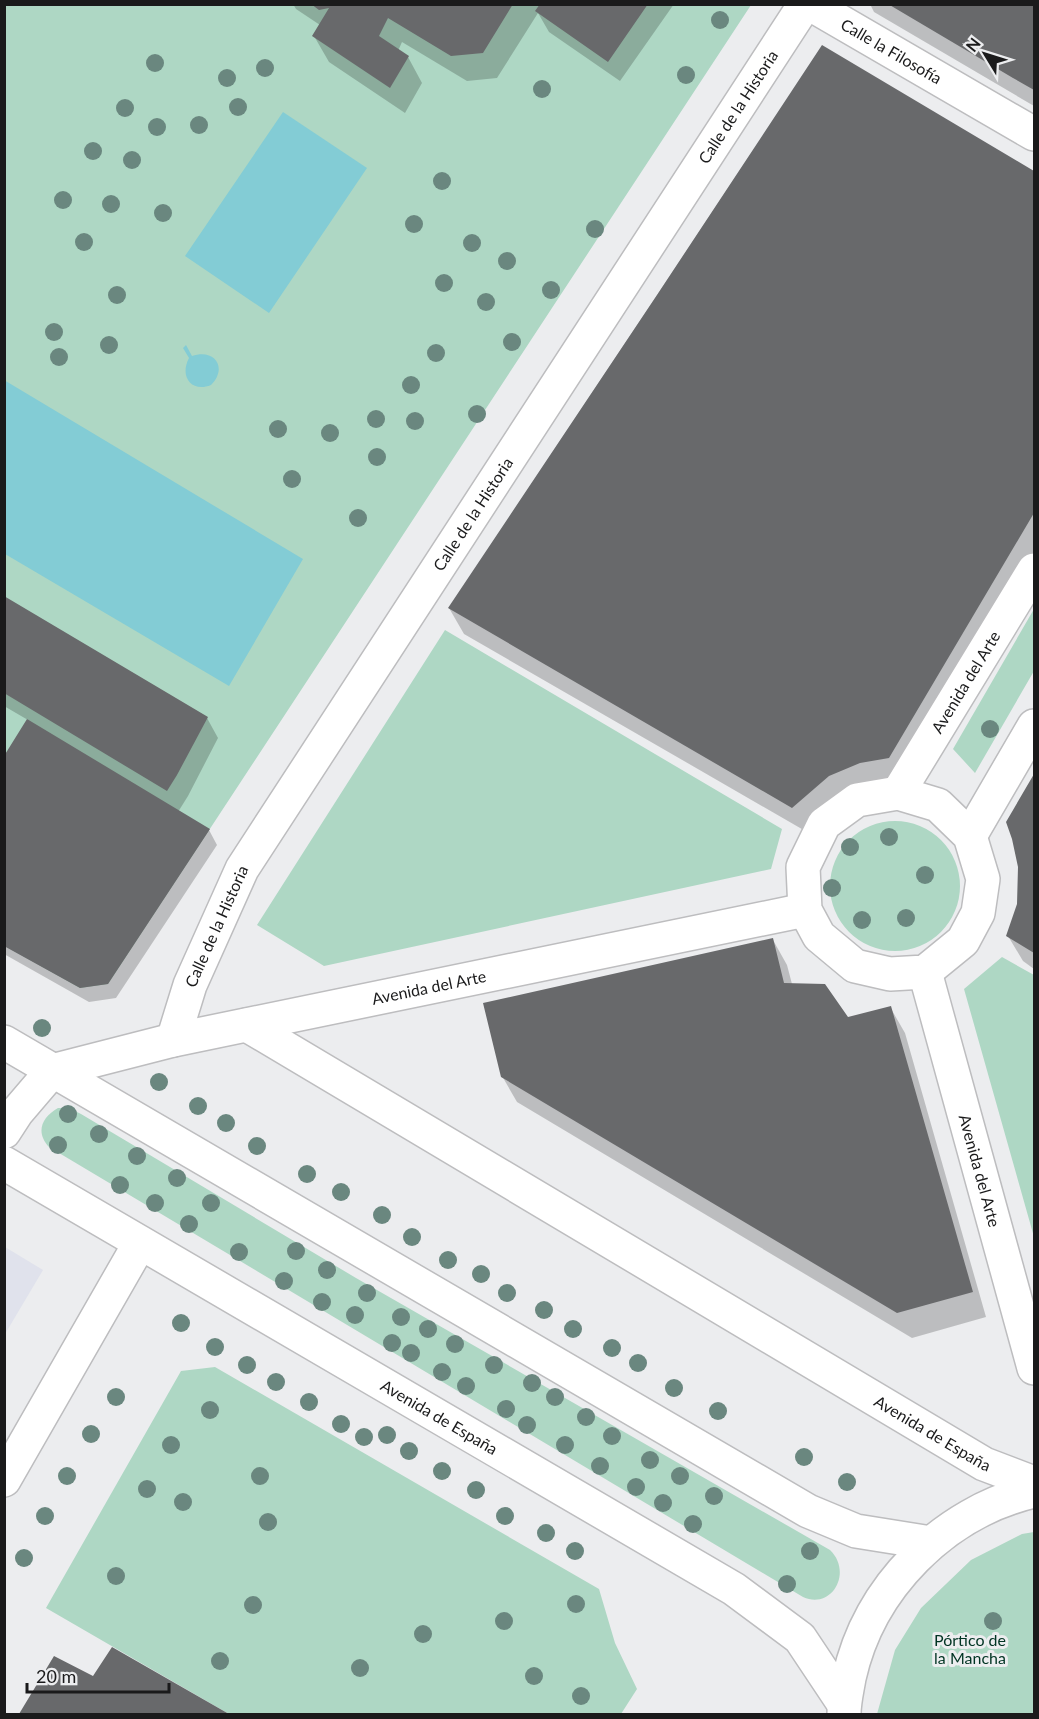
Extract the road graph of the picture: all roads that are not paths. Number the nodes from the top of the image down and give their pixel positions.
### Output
1 (805, 4) edge
2 (810, 4) edge
3 (1035, 134) edge
4 (1035, 570) edge
5 (1035, 726) edge
6 (898, 793) junction
7 (970, 836) junction
8 (806, 910) junction
9 (925, 972) junction
10 (247, 1025) junction
11 (173, 1040) junction
12 (4, 1042) edge
13 (52, 1071) junction
14 (4, 1132) edge
15 (4, 1163) edge
16 (140, 1243) junction
17 (1035, 1368) edge
18 (4, 1480) edge
19 (1035, 1483) edge
20 (1035, 1491) edge
21 (930, 1543) junction
22 (844, 1709) edge

1 - 11 street, Calle de la Historia
2 - 3 street, Calle la Filosofía
4 - 6 street, Avenida del Arte
5 - 7 street
6 - 7 street
6 - 8 street
7 - 9 street
8 - 9 street
8 - 10 street, Avenida del Arte
9 - 17 street, Avenida del Arte
10 - 11 street, Avenida del Arte
10 - 19 street, Avenida de España
11 - 13 street, Avenida del Arte
12 - 13 street
13 - 14 street
13 - 21 street
15 - 16 street, Avenida de España
16 - 18 street
16 - 22 street, Avenida de España
20 - 21 street
21 - 22 street

